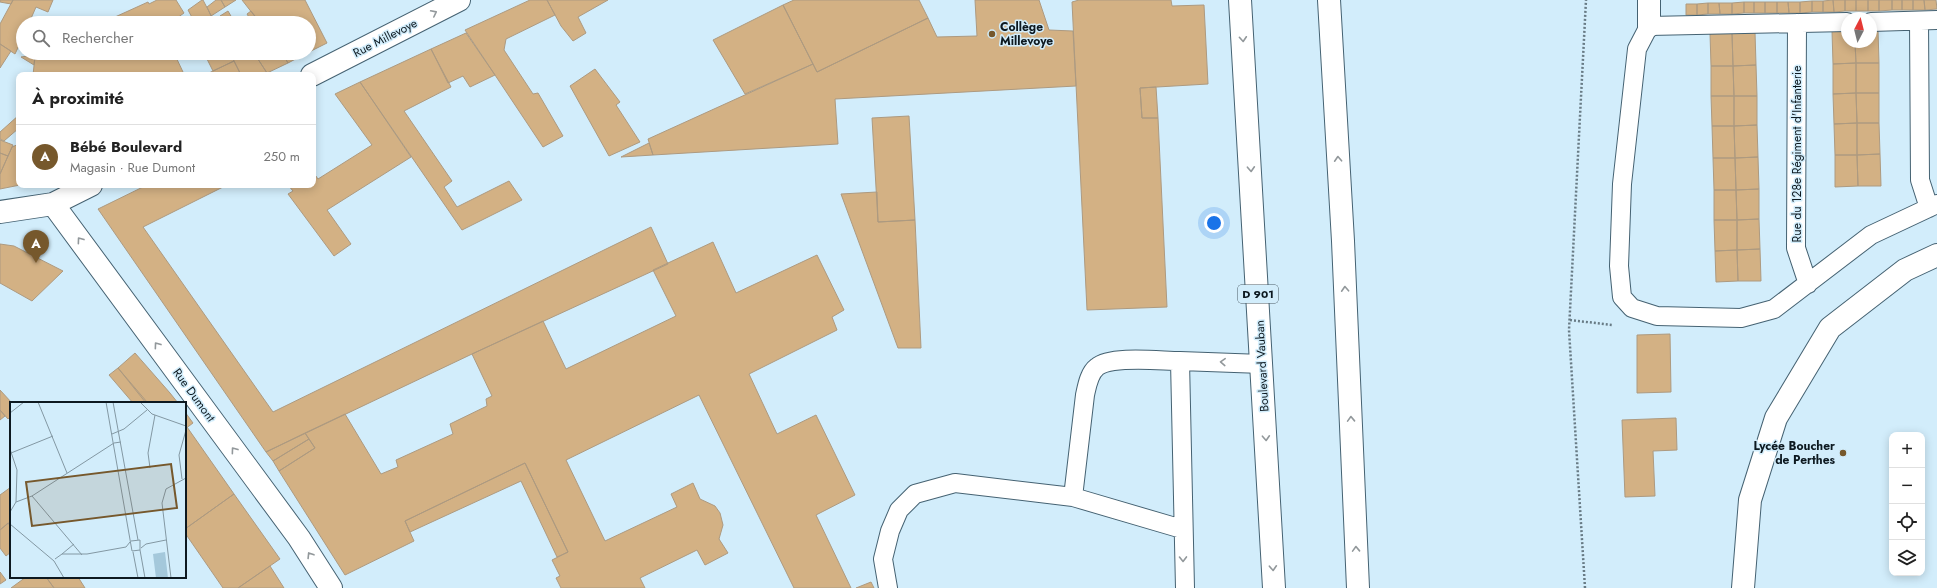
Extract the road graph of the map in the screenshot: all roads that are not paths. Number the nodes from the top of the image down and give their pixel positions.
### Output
1 (459, 0) edge
2 (1240, 0) edge
3 (1329, 0) edge
4 (1648, 0) edge
5 (1937, 20) edge
6 (1919, 21) junction
7 (1841, 22) edge
8 (1877, 22) edge
9 (1798, 23) junction
10 (1649, 26) junction
11 (316, 73) edge
12 (85, 188) edge
13 (53, 204) junction
14 (1933, 206) edge
15 (0, 212) edge
16 (1937, 255) edge
17 (1808, 284) junction
18 (1180, 362) junction
19 (1262, 364) junction
20 (1073, 497) junction
21 (1182, 529) junction
22 (331, 588) edge
23 (888, 588) edge
24 (1185, 588) edge
25 (1274, 588) edge
26 (1358, 588) edge
27 (1743, 588) edge

11 -> 1 street, Rue Millevoye
2 -> 19 street, Boulevard Vauban / D 901
26 -> 3 street
4 - 10 street
5 - 6 lane
6 - 8 lane
6 - 14 lane
7 - 9 lane
9 - 10 lane
9 - 17 lane, Rue du 128e Régiment d'Infanterie
10 - 17 lane
12 - 13 street
13 - 15 street
22 -> 13 street, Rue Dumont
14 - 17 lane
16 - 27 street
19 -> 18 lane
18 - 20 lane
18 - 21 lane
19 -> 25 street, Boulevard Vauban / D 901
20 - 21 lane
20 - 23 lane
21 -> 24 lane

